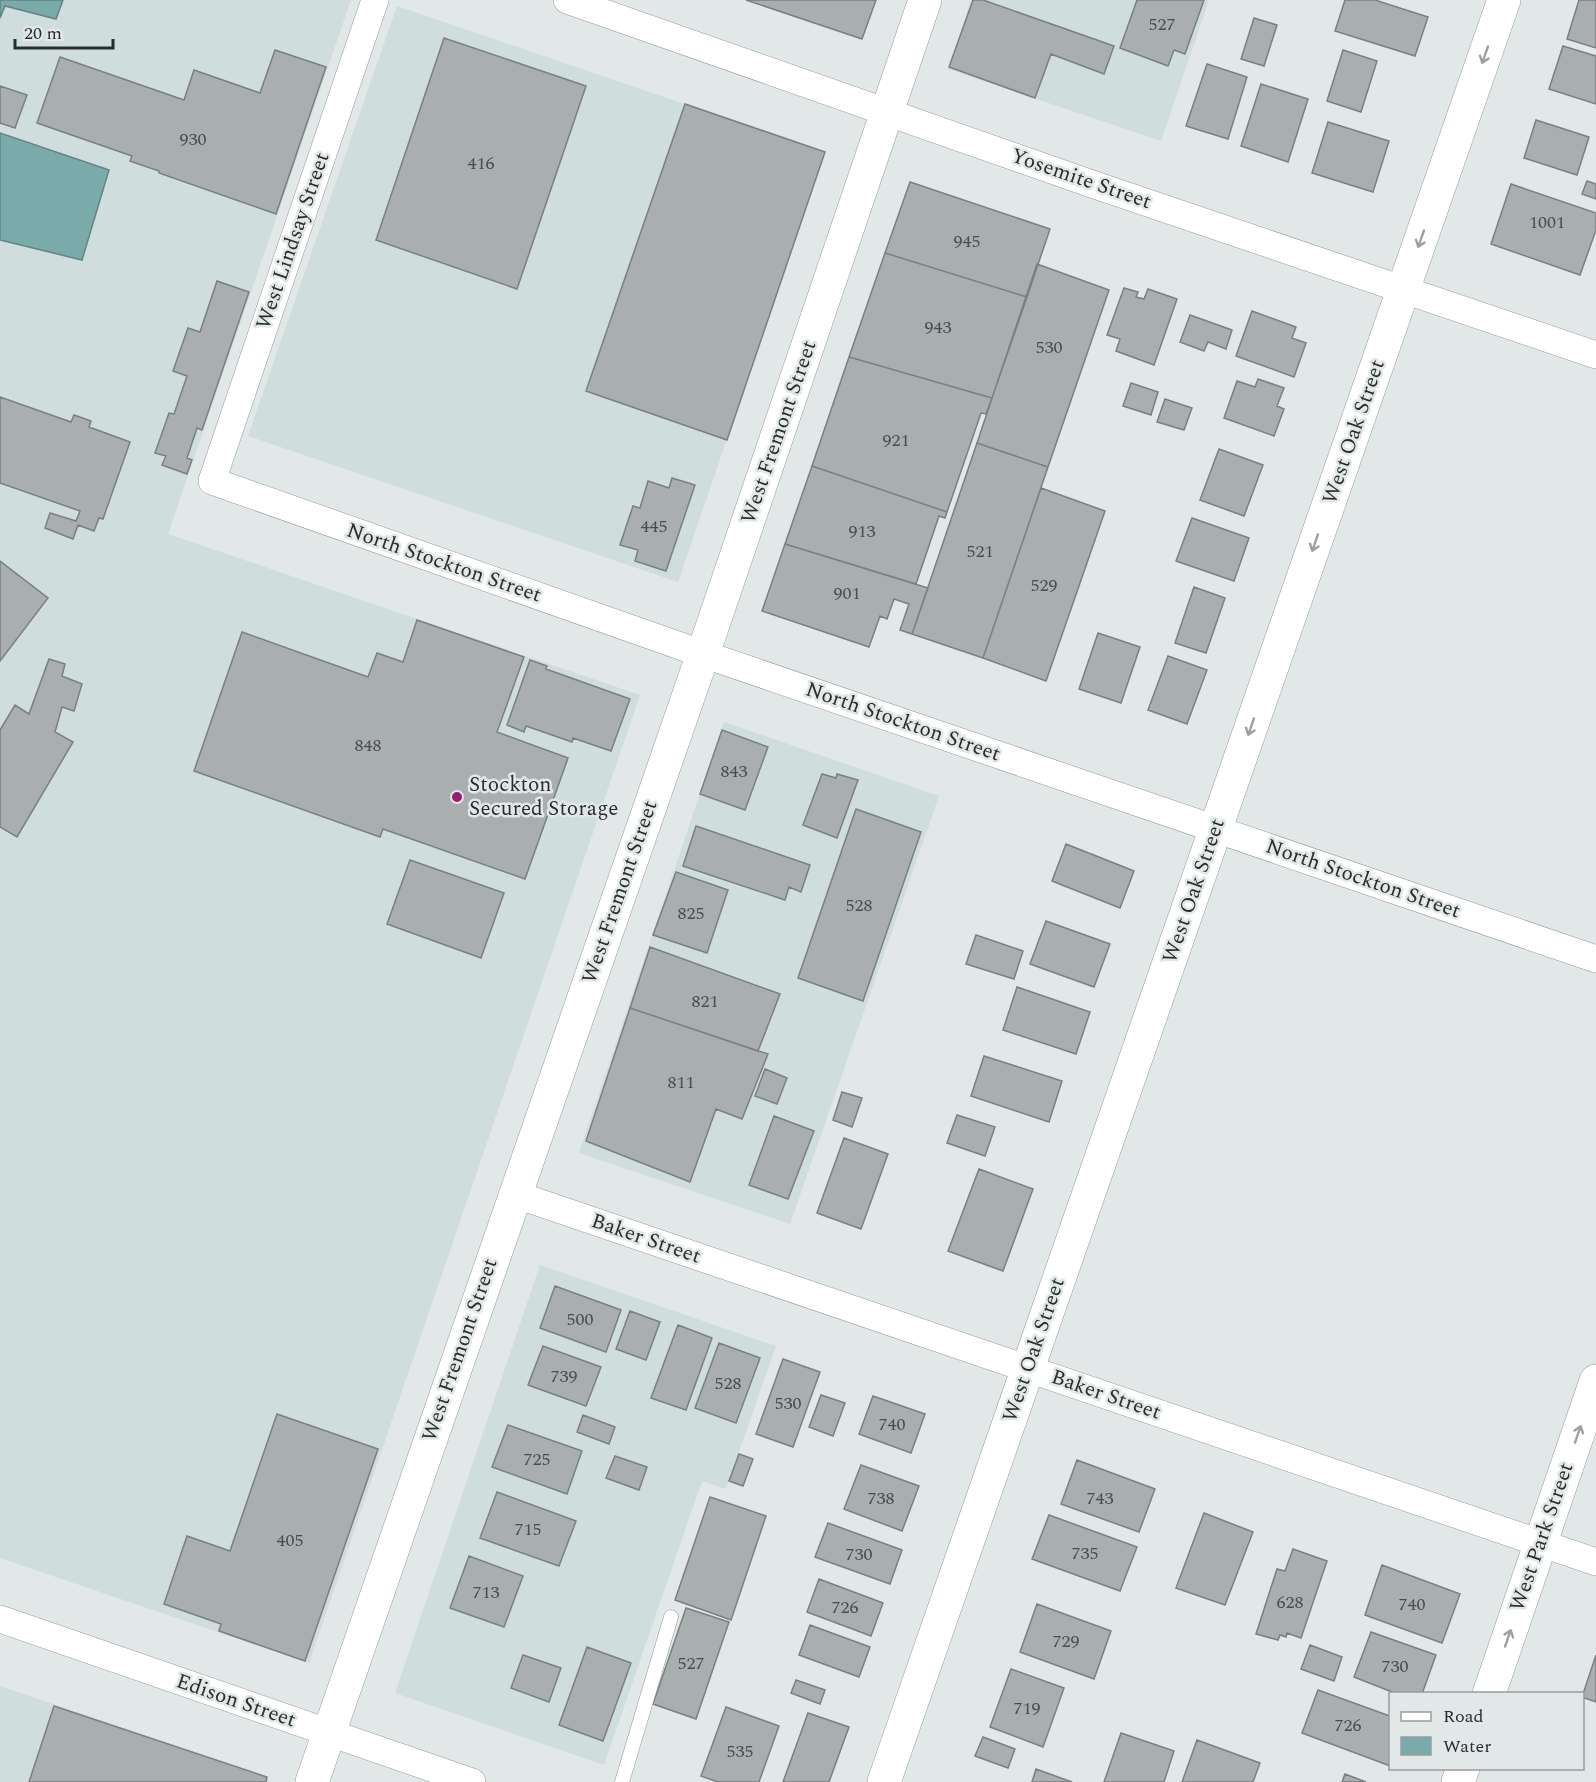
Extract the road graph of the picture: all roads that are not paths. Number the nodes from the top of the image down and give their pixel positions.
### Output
1 (375, 0) edge
2 (567, 0) edge
3 (925, 0) edge
4 (1504, 0) edge
5 (887, 113) junction
6 (1403, 290) junction
7 (1596, 355) edge
8 (212, 481) joint
9 (703, 654) junction
10 (1215, 829) junction
11 (1596, 959) edge
12 (514, 1194) junction
13 (1028, 1369) junction
14 (1596, 1381) edge
15 (1540, 1543) junction
16 (1596, 1562) edge
17 (671, 1617) dead end
18 (0, 1619) edge
19 (1489, 1692) edge
20 (329, 1733) junction
21 (312, 1782) edge
22 (472, 1782) edge
23 (622, 1782) edge
24 (884, 1782) edge

1 - 8 street, West Lindsay Street
2 - 5 street, Yosemite Street
3 - 5 street, West Fremont Street
4 -> 6 street, West Oak Street
5 - 6 street, Yosemite Street
5 - 9 street, West Fremont Street
6 - 7 street, Yosemite Street
6 -> 10 street, West Oak Street
8 - 9 street, North Stockton Street
9 - 10 street, North Stockton Street
9 - 12 street, West Fremont Street
10 - 11 street, North Stockton Street
10 - 13 street, West Oak Street
12 - 13 street, Baker Street
12 - 20 street, West Fremont Street
13 - 15 street, Baker Street
13 - 24 street, West Oak Street
15 -> 14 street, West Park Street
15 - 16 street, Baker Street
19 -> 15 street, West Park Street
17 - 23 lane
18 - 20 street, Edison Street
20 - 21 street, West Fremont Street
20 - 22 street, Edison Street

